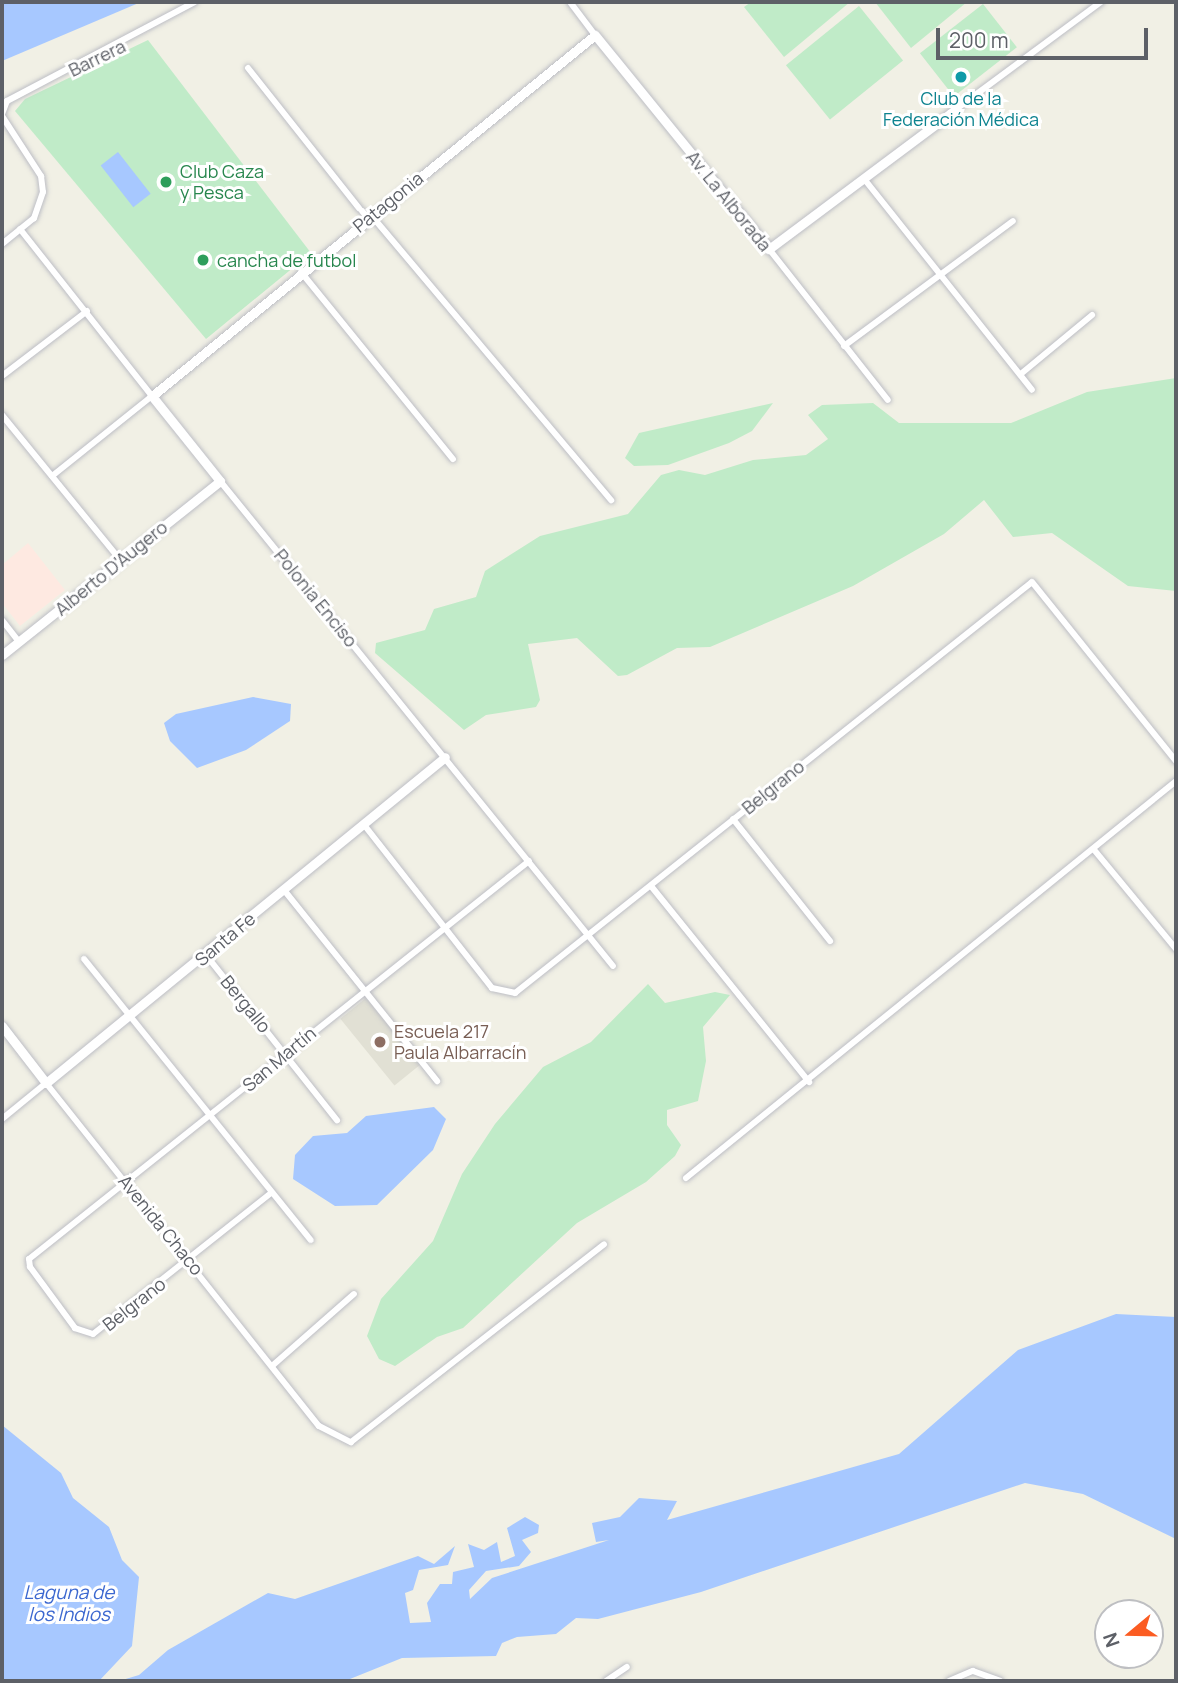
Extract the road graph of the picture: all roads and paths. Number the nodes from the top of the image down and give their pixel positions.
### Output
1 (195, 2) edge
2 (570, 2) edge
3 (1101, 2) edge
4 (596, 35) junction
5 (248, 68) dead end
6 (955, 110) joint
7 (2, 115) edge
8 (865, 180) junction
9 (365, 213) junction
10 (1013, 221) dead end
11 (20, 229) junction
12 (2, 244) edge
13 (769, 250) junction
14 (301, 272) junction
15 (943, 273) junction
16 (86, 311) junction
17 (1092, 316) dead end
18 (844, 346) junction
19 (1022, 373) junction
20 (2, 376) edge
21 (1032, 390) dead end
22 (152, 396) junction
23 (888, 400) dead end
24 (2, 415) edge
25 (453, 459) dead end
26 (52, 476) junction
27 (220, 481) junction
28 (611, 500) dead end
29 (121, 561) junction
30 (2, 620) edge
31 (19, 642) junction
32 (2, 655) edge
33 (445, 757) junction
34 (1176, 761) edge
35 (1176, 781) edge
36 (733, 819) junction
37 (365, 826) junction
38 (1095, 851) junction
39 (529, 860) junction
40 (651, 886) junction
41 (284, 890) junction
42 (443, 925) junction
43 (589, 934) junction
44 (830, 941) dead end
45 (1176, 949) edge
46 (206, 955) junction
47 (83, 958) dead end
48 (613, 966) dead end
49 (365, 988) junction
50 (129, 1017) junction
51 (2, 1026) edge
52 (285, 1053) junction
53 (437, 1082) dead end
54 (809, 1082) junction
55 (47, 1083) junction
56 (209, 1118) junction
57 (2, 1119) edge
58 (337, 1120) dead end
59 (687, 1178) dead end
60 (128, 1183) junction
61 (271, 1193) junction
62 (311, 1240) dead end
63 (604, 1244) dead end
64 (190, 1260) junction
65 (354, 1294) dead end
66 (93, 1334) joint
67 (272, 1366) junction
68 (627, 1667) dead end
69 (606, 1681) edge
70 (949, 1681) edge
71 (1000, 1681) edge

1 - 7 street, Barrera
2 - 4 street, Av. La Alborada
3 - 6 street
4 - 9 main road, Patagonia
4 - 13 main road, Av. La Alborada
5 - 9 street
6 - 8 main road
7 - 11 street
8 - 13 main road
8 - 15 street
9 - 14 main road, Patagonia
9 - 28 street
10 - 15 street
11 - 12 street
11 - 16 street, Polonia Enciso
13 - 18 street, Av. La Alborada
14 - 22 main road, Patagonia
14 - 25 street
15 - 18 street
15 - 19 street
16 - 20 street
16 - 22 street, Polonia Enciso
17 - 19 street
18 - 23 street, Av. La Alborada
19 - 21 street
22 - 26 street, Patagonia
22 - 27 main road, Polonia Enciso
24 - 26 street
26 - 29 street
27 - 29 main road, Alberto D'Augero
27 - 33 street, Polonia Enciso
29 - 31 main road, Alberto D'Augero
30 - 31 street
31 - 32 main road, Alberto D'Augero
33 - 37 main road, Santa Fe
33 - 39 street, Polonia Enciso
34 - 36 street, Belgrano
35 - 38 street
36 - 40 street, Belgrano
36 - 44 street
37 - 41 main road, Santa Fe
37 - 42 street
38 - 45 street
38 - 54 street
39 - 42 street, San Martín
39 - 43 street, Polonia Enciso
40 - 43 street, Belgrano
40 - 54 street
41 - 46 main road, Santa Fe
41 - 49 street
42 - 43 street, Belgrano
42 - 49 street, San Martín
43 - 48 street, Polonia Enciso
46 - 50 main road, Santa Fe
46 - 52 street, Bergallo
47 - 50 street
49 - 52 street, San Martín
49 - 53 street
50 - 55 main road, Santa Fe
50 - 56 street
51 - 55 main road, Avenida Chaco
52 - 56 street, San Martín
52 - 58 street, Bergallo
54 - 59 street
55 - 57 street, Santa Fe
55 - 60 street, Avenida Chaco
56 - 60 street, San Martín
56 - 61 street
60 - 64 street, Avenida Chaco
60 - 66 street, San Martín
61 - 62 street
61 - 64 street, Belgrano
63 - 67 street, Avenida Chaco
64 - 66 street, Belgrano
64 - 67 street, Avenida Chaco
65 - 67 street
68 - 69 street
70 - 71 street

